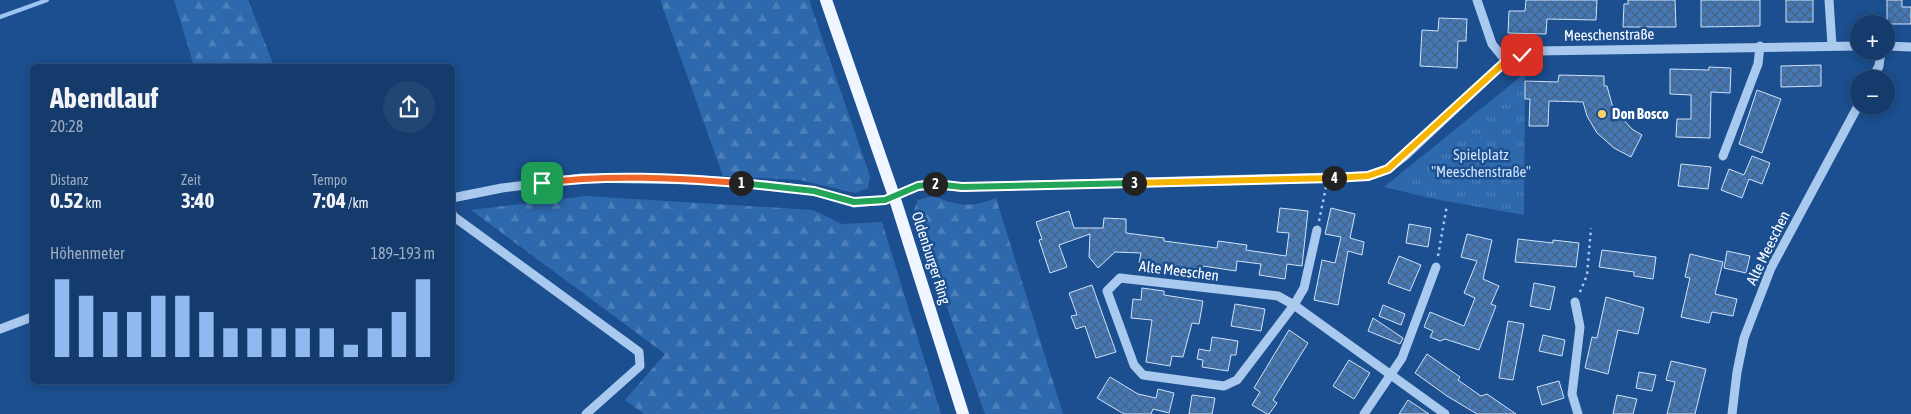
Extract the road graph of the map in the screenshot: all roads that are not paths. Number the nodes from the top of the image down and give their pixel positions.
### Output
1 (826, 0) edge
2 (1477, 0) edge
3 (1829, 0) edge
4 (1832, 45) junction
5 (1760, 46) junction
6 (1850, 46) edge
7 (1895, 46) edge
8 (1911, 47) edge
9 (1506, 61) junction
10 (1853, 115) edge
11 (1723, 156) dead end
12 (894, 196) junction
13 (455, 197) edge
14 (455, 217) edge
15 (1317, 230) road end
16 (1436, 267) road end
17 (1575, 302) road end
18 (1294, 305) junction
19 (30, 318) edge
20 (0, 329) edge
21 (1391, 374) junction
22 (586, 414) edge
23 (963, 414) edge
24 (1364, 414) edge
25 (1445, 414) edge
26 (1578, 414) edge
27 (1732, 414) edge

1 - 12 main road, Oldenburger Ring
2 - 9 street
3 - 4 street
4 - 5 street, Meeschenstraße
4 - 6 street, Meeschenstraße
5 - 9 street, Meeschenstraße
5 - 11 street
7 - 8 street
9 - 12 street, Meeschenstraße
10 - 27 street, Alte Meeschen
12 - 13 street, Meeschenstraße
12 - 23 main road, Oldenburger Ring
14 - 22 street
15 - 18 street
16 - 21 street
17 - 26 street
18 - 18 street, Alte Meeschen
18 - 21 street, Alte Meeschen
19 - 20 street
21 - 24 street
21 - 25 street, Alte Meeschen

